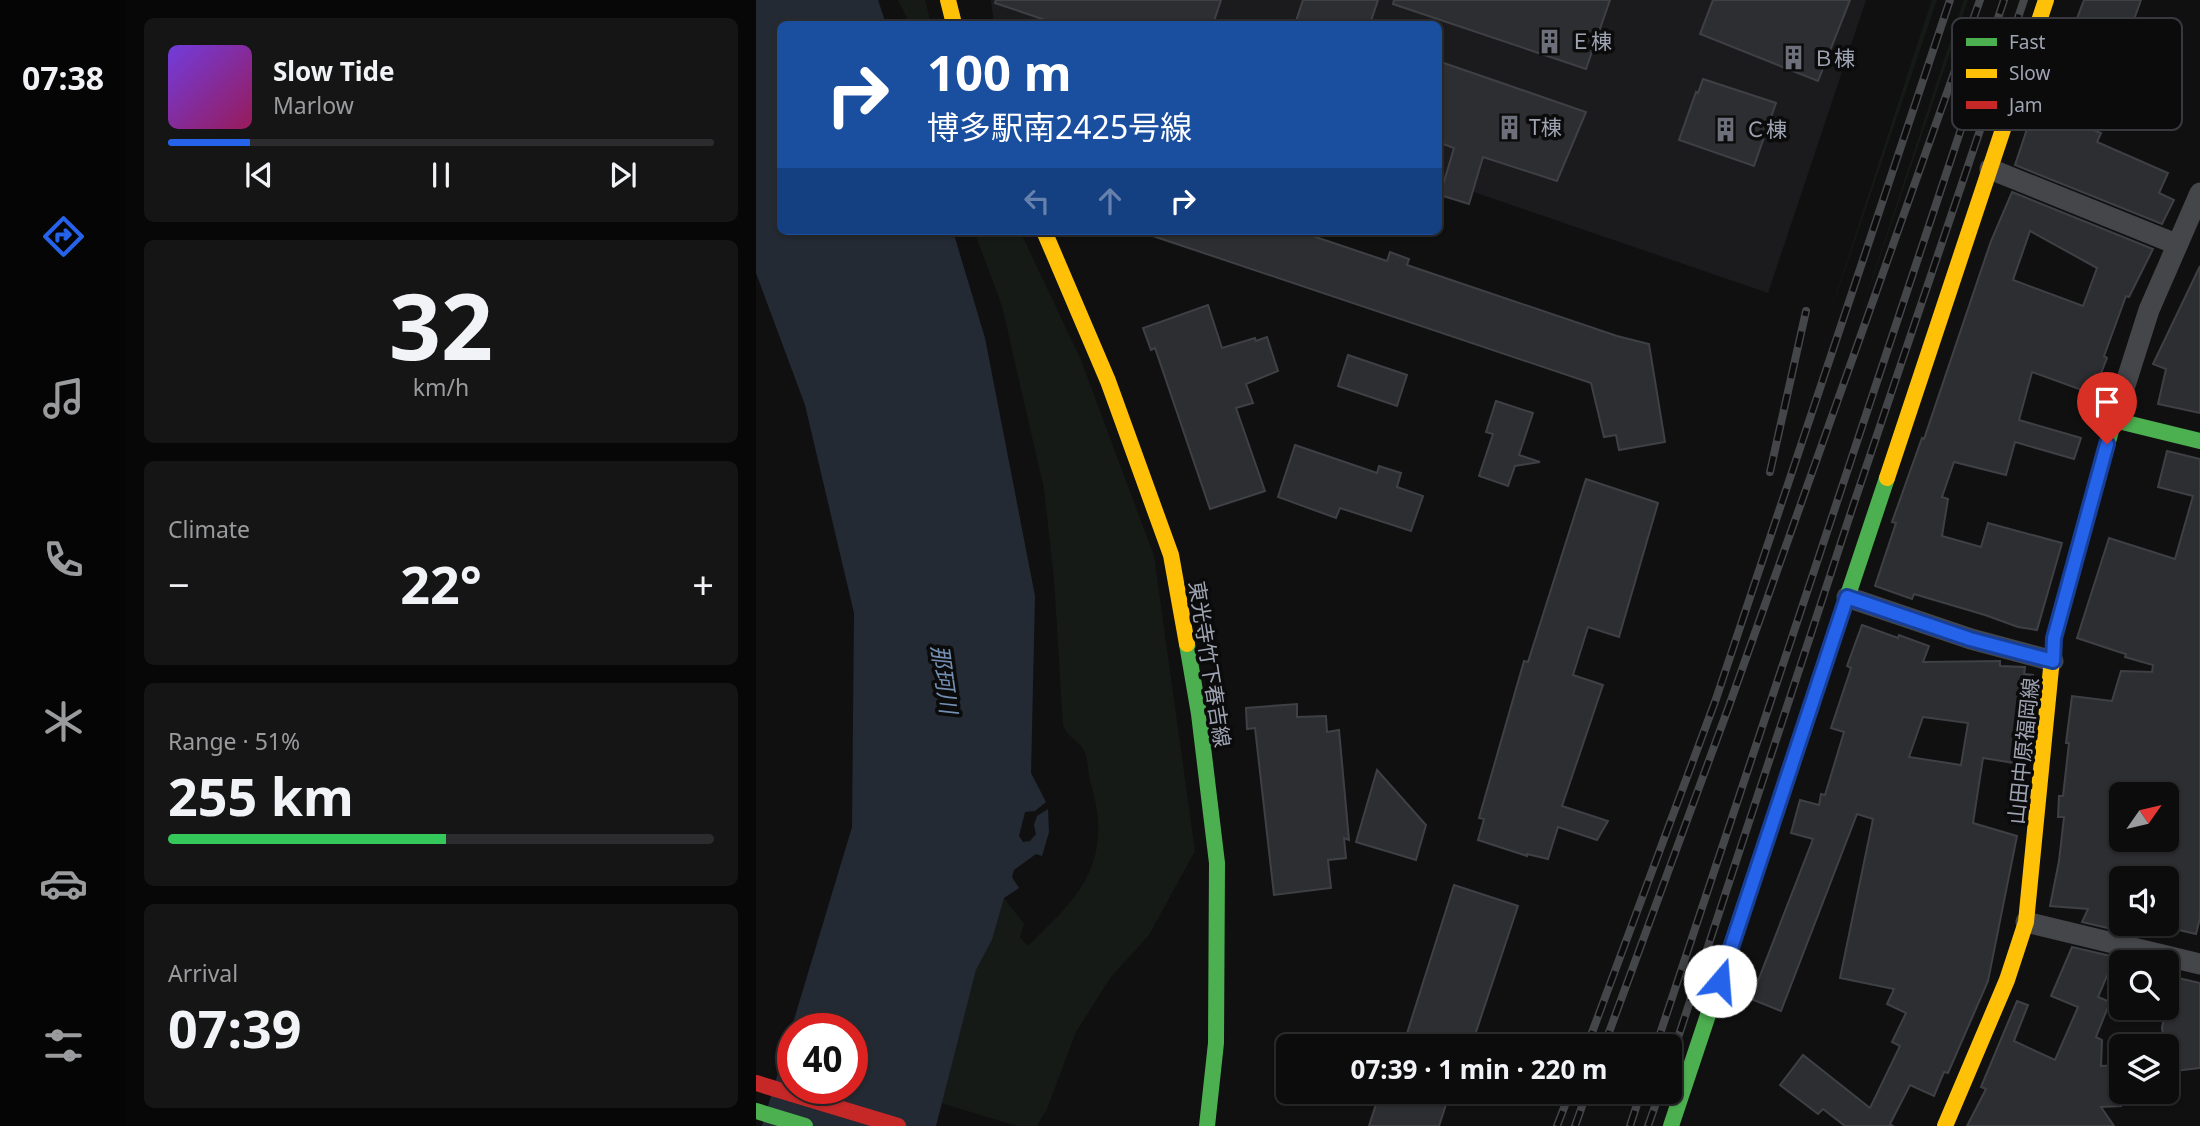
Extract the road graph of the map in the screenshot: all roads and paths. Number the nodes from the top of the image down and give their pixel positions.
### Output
1 (948, 0) edge
2 (2046, 0) edge
3 (2040, 18) edge
4 (953, 21) edge
5 (2003, 130) edge
6 (1990, 169) junction
7 (2200, 193) edge
8 (1046, 235) edge
9 (2186, 239) edge
10 (2114, 420) junction
11 (2200, 441) edge
12 (1847, 597) junction
13 (2053, 661) junction
14 (2026, 922) junction
15 (2200, 964) edge
16 (756, 1083) edge
17 (756, 1111) edge
18 (805, 1126) edge
19 (898, 1126) edge
20 (1208, 1126) edge
21 (1671, 1126) edge
22 (1945, 1126) edge

1 - 4 main road
2 - 3 main road
5 - 6 main road
6 - 9 street
6 - 12 main road
7 - 9 street
8 - 20 main road, 東光寺竹下春吉線
9 - 10 street
10 - 11 main road
10 - 13 main road, 山田中原福岡線
12 - 13 street
12 - 21 main road
13 - 14 main road, 山田中原福岡線
14 - 15 street
14 - 22 main road, 山田中原福岡線
16 - 19 main road
17 - 18 main road

